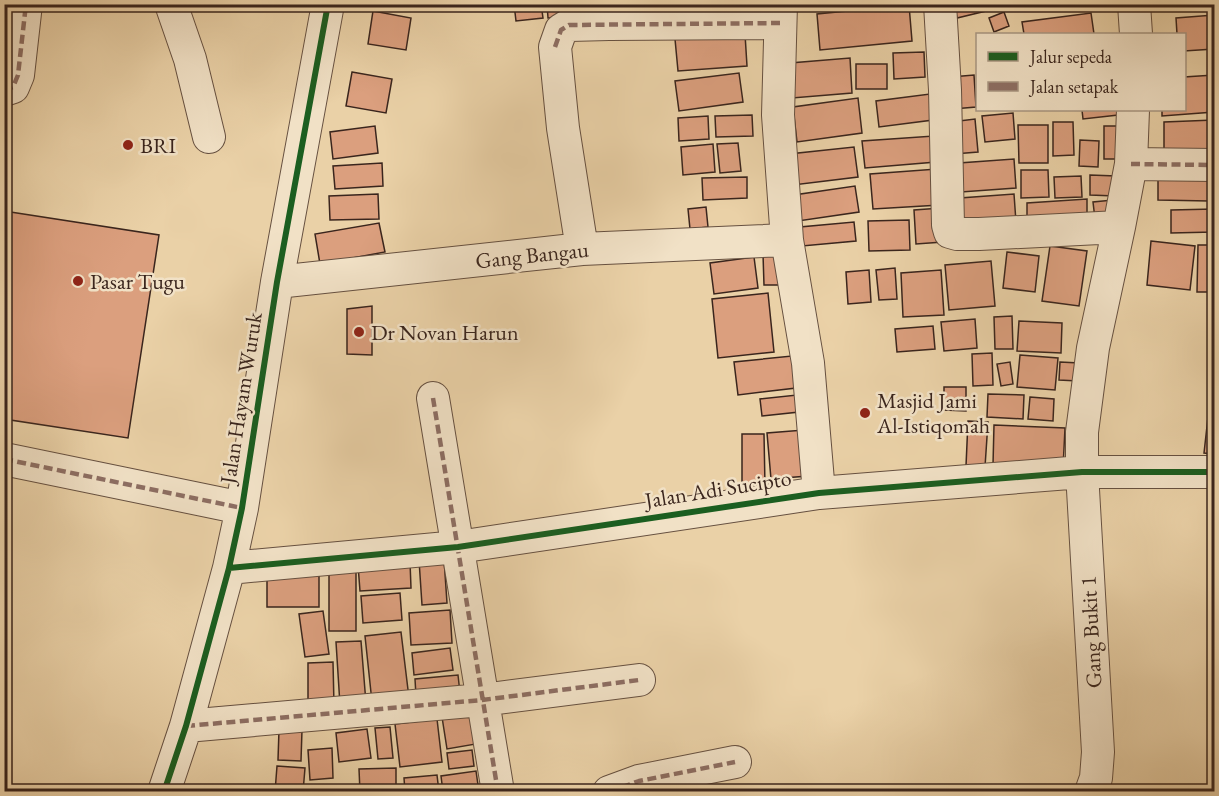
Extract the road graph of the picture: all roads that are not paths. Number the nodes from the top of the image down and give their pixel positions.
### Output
1 (26, 4) edge
2 (171, 4) edge
3 (328, 4) edge
4 (940, 4) edge
5 (1134, 4) edge
6 (781, 14) edge
7 (1136, 33) edge
8 (4, 90) edge
9 (1133, 111) edge
10 (209, 137) dead end
11 (1131, 164) junction
12 (1215, 165) edge
13 (1119, 227) junction
14 (787, 240) junction
15 (582, 249) junction
16 (277, 282) junction
17 (433, 398) dead end
18 (4, 459) edge
19 (1082, 472) junction
20 (1215, 472) edge
21 (819, 493) junction
22 (242, 508) junction
23 (458, 547) junction
24 (229, 568) junction
25 (639, 680) dead end
26 (482, 700) junction
27 (186, 726) junction
28 (735, 762) dead end
29 (164, 792) edge
30 (498, 792) edge
31 (609, 792) edge
32 (1091, 792) edge

1 - 8 street
2 - 10 street
3 - 16 street, Jalan Hayam Wuruk
4 - 13 street
5 - 7 street
6 - 14 street
6 - 15 street
9 - 11 street, Gang Bukit 1
11 - 12 street
11 - 13 street, Gang Bukit 1
13 - 19 street, Gang Bukit 1
14 - 15 street, Gang Bangau
14 - 21 street
15 - 16 street, Gang Bangau
16 - 22 street, Jalan Hayam Wuruk
17 - 23 street
18 - 22 street
19 - 20 street, Jalan Adi Sucipto
19 - 21 street, Jalan Adi Sucipto
19 - 32 street, Gang Bukit 1
21 - 23 street, Jalan Adi Sucipto
22 - 24 street, Jalan Hayam Wuruk
23 - 24 street, Jalan Adi Sucipto
23 - 26 street
24 - 27 street, Jalan Hayam Wuruk
25 - 26 street
26 - 27 street
26 - 30 street
27 - 29 street, Jalan Hayam Wuruk
28 - 31 street

